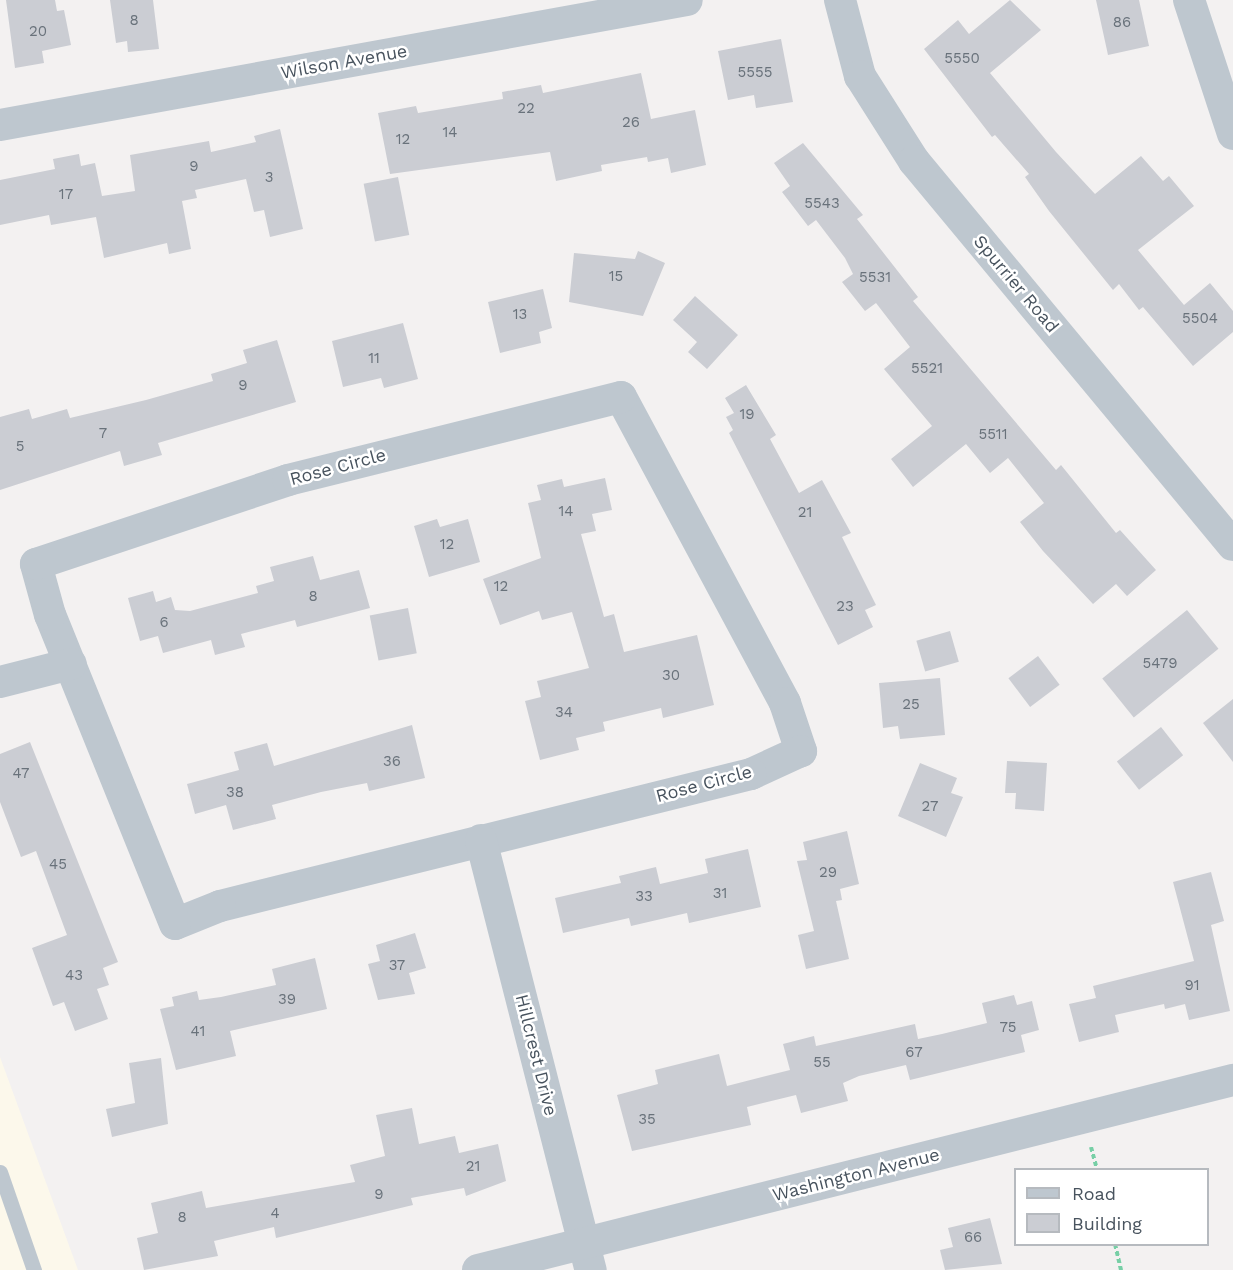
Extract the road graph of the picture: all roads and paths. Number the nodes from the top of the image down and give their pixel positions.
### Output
1 (687, 0) edge
2 (840, 0) edge
3 (1189, 0) edge
4 (0, 125) edge
5 (1233, 135) edge
6 (1233, 545) edge
7 (71, 664) junction
8 (0, 682) edge
9 (481, 840) junction
10 (1233, 1080) edge
11 (0, 1172) edge
12 (1115, 1246) edge
13 (588, 1257) edge
14 (34, 1270) edge
15 (478, 1270) edge
16 (1121, 1270) edge

1 - 4 street, Wilson Avenue
2 - 6 street, Spurrier Road
3 - 5 street
7 - 8 street
7 - 9 street, Rose Circle
7 - 9 street, Rose Circle
9 - 13 street, Hillcrest Drive
10 - 13 street, Washington Avenue
11 - 14 lane
12 - 16 path
13 - 15 street, Washington Avenue

